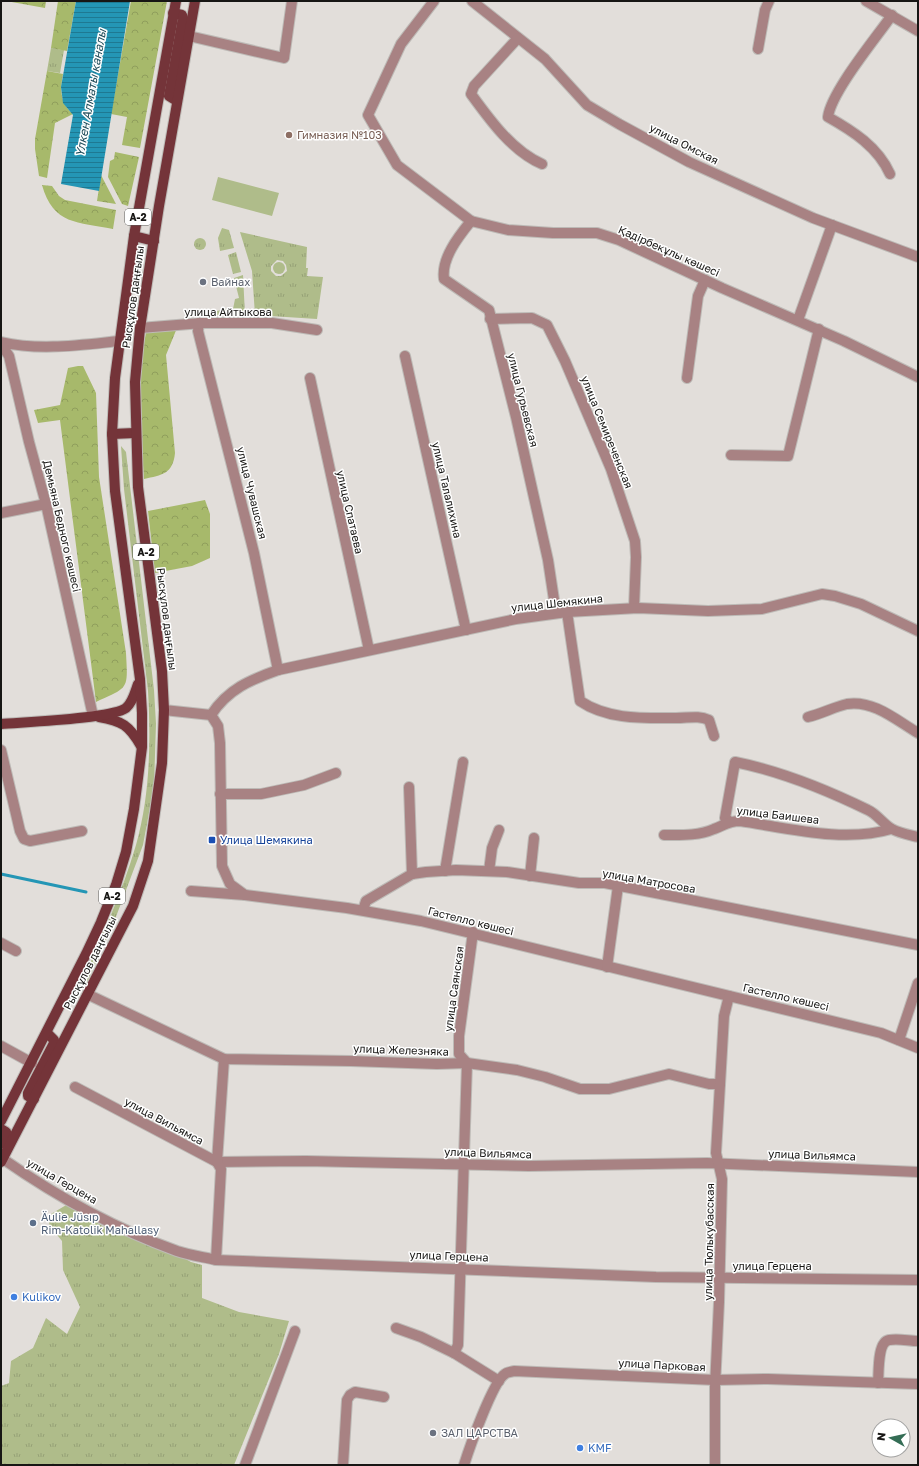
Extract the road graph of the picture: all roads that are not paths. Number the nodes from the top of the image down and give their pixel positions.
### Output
1 (176, 1) edge
2 (195, 1) edge
3 (292, 1) edge
4 (434, 1) edge
5 (472, 1) edge
6 (769, 1) edge
7 (866, 1) edge
8 (174, 13) junction
9 (892, 15) junction
10 (918, 31) edge
11 (189, 36) junction
12 (518, 38) junction
13 (758, 49) dead end
14 (177, 101) junction
15 (542, 164) dead end
16 (890, 174) dead end
17 (471, 221) junction
18 (832, 225) junction
19 (134, 236) junction
20 (154, 241) junction
21 (918, 256) edge
22 (705, 280) junction
23 (490, 319) junction
24 (798, 320) junction
25 (199, 323) junction
26 (140, 328) junction
27 (819, 329) junction
28 (317, 330) dead end
29 (119, 340) junction
30 (1, 343) edge
31 (405, 356) dead end
32 (918, 377) edge
33 (310, 378) dead end
34 (687, 378) dead end
35 (135, 433) junction
36 (112, 434) junction
37 (731, 455) dead end
38 (46, 504) junction
39 (1, 513) edge
40 (634, 608) junction
41 (561, 613) junction
42 (466, 630) junction
43 (918, 631) edge
44 (369, 650) junction
45 (278, 670) junction
46 (140, 679) junction
47 (164, 710) junction
48 (211, 715) junction
49 (93, 716) junction
50 (808, 717) dead end
51 (1, 724) edge
52 (918, 733) edge
53 (714, 736) dead end
54 (142, 747) junction
55 (1, 750) edge
56 (462, 762) dead end
57 (336, 772) dead end
58 (409, 787) dead end
59 (220, 794) junction
60 (729, 821) junction
61 (891, 829) junction
62 (499, 830) dead end
63 (82, 831) dead end
64 (664, 835) dead end
65 (918, 837) edge
66 (534, 838) dead end
67 (445, 871) junction
68 (489, 871) junction
69 (412, 874) junction
70 (530, 876) junction
71 (618, 886) junction
72 (191, 891) dead end
73 (245, 895) junction
74 (363, 910) junction
75 (473, 932) junction
76 (1, 943) edge
77 (918, 945) edge
78 (16, 951) dead end
79 (607, 967) junction
80 (918, 983) edge
81 (89, 995) junction
82 (729, 996) junction
83 (47, 1033) junction
84 (899, 1040) junction
85 (1, 1046) edge
86 (918, 1048) edge
87 (224, 1059) junction
88 (32, 1063) junction
89 (467, 1063) junction
90 (720, 1084) junction
91 (75, 1087) dead end
92 (34, 1099) junction
93 (1, 1121) edge
94 (1, 1128) edge
95 (1, 1144) edge
96 (2, 1161) edge
97 (217, 1162) junction
98 (463, 1164) junction
99 (718, 1164) junction
100 (918, 1172) edge
101 (216, 1260) junction
102 (460, 1269) junction
103 (720, 1278) junction
104 (918, 1280) edge
105 (396, 1328) dead end
106 (295, 1331) dead end
107 (918, 1342) edge
108 (454, 1353) junction
109 (716, 1380) junction
110 (499, 1381) junction
111 (878, 1384) junction
112 (918, 1384) edge
113 (384, 1397) dead end
114 (245, 1465) edge
115 (343, 1465) edge
116 (464, 1465) edge
117 (715, 1465) edge

1 - 8 main road, Рысқұлов даңғылы / A-2
2 - 11 main road, Рысқұлов даңғылы / A-2
3 - 11 street
4 - 17 street, Қадірбекұлы көшесі
5 - 12 street, улица Омская
6 - 13 street
7 - 9 street
8 - 14 main road
8 - 19 main road, Рысқұлов даңғылы / A-2
9 - 10 street
9 - 16 street
11 - 14 main road, Рысқұлов даңғылы / A-2
12 - 15 street
12 - 18 street, улица Омская
14 - 20 main road, Рысқұлов даңғылы / A-2
17 - 22 street, Қадірбекұлы көшесі
17 - 23 street, улица Гурьевская
18 - 21 street, улица Омская
18 - 24 street
19 - 20 main road
19 - 29 main road, Рысқұлов даңғылы / A-2
20 - 26 main road, Рысқұлов даңғылы / A-2
22 - 24 street, Қадірбекұлы көшесі
22 - 34 street
23 - 40 street, улица Семиреченская
23 - 41 street, улица Гурьевская
24 - 27 street, Қадірбекұлы көшесі
25 - 26 street, улица Айтыкова
25 - 28 street, улица Айтыкова
25 - 45 street, улица Чувашская
26 - 35 main road, Рысқұлов даңғылы / A-2
27 - 32 street, Қадірбекұлы көшесі
27 - 37 street
29 - 30 street
29 - 36 main road, Рысқұлов даңғылы / A-2
30 - 38 street, Демьяна Бедного көшесі
31 - 42 street, улица Талалихина
33 - 44 street, улица Спатаева
35 - 36 main road
35 - 47 main road, Рысқұлов даңғылы / A-2
36 - 46 main road, Рысқұлов даңғылы / A-2
38 - 39 street
38 - 49 street, Демьяна Бедного көшесі
40 - 41 street, улица Шемякина
40 - 43 street, улица Шемякина
41 - 42 street, улица Шемякина
41 - 53 street, улица Гурьевская
42 - 44 street, улица Шемякина
44 - 45 street, улица Шемякина
45 - 48 street, улица Шемякина
46 - 49 main road
46 - 54 main road, Рысқұлов даңғылы / A-2
47 - 48 street
47 - 81 main road, Рысқұлов даңғылы / A-2
48 - 59 street
49 - 51 main road
49 - 54 main road
50 - 52 street
54 - 83 main road, Рысқұлов даңғылы / A-2
55 - 63 street
56 - 67 street
57 - 59 street
58 - 69 street
59 - 73 street
60 - 61 street, улица Баишева
60 - 61 street
60 - 64 street, улица Баишева
61 - 65 street
62 - 68 street
66 - 70 street
67 - 68 street, улица Матросова
67 - 69 street, улица Матросова
68 - 70 street, улица Матросова
69 - 74 street, улица Матросова
70 - 71 street, улица Матросова
71 - 77 street, улица Матросова
71 - 79 street
72 - 73 street, Гастелло көшесі
73 - 74 street, Гастелло көшесі
74 - 75 street, Гастелло көшесі
75 - 79 street, Гастелло көшесі
75 - 89 street, улица Саянская
76 - 78 street
79 - 82 street, Гастелло көшесі
80 - 84 street
81 - 87 street, улица Железняка
81 - 92 main road, Рысқұлов даңғылы / A-2
82 - 84 street, Гастелло көшесі
82 - 90 street, улица Тюлькубасская
83 - 88 main road, Рысқұлов даңғылы / A-2
83 - 92 main road
84 - 86 street, Гастелло көшесі
85 - 88 street
87 - 89 street, улица Железняка
87 - 97 street
88 - 93 main road, Рысқұлов даңғылы / A-2
89 - 90 street, улица Железняка
89 - 98 street, улица Саянская
90 - 99 street, улица Тюлькубасская
91 - 97 street, улица Вильямса
92 - 96 main road, Рысқұлов даңғылы / A-2
94 - 95 main road
96 - 101 street, улица Герцена
97 - 98 street, улица Вильямса
97 - 101 street
98 - 99 street, улица Вильямса
98 - 102 street, улица Саянская
99 - 100 street, улица Вильямса
99 - 103 street, улица Тюлькубасская
101 - 102 street, улица Герцена
102 - 103 street, улица Герцена
102 - 108 street, улица Саянская
103 - 104 street, улица Герцена
103 - 109 street, улица Тюлькубасская
105 - 108 street
106 - 114 street
107 - 111 street
108 - 110 street
109 - 110 street, улица Парковая
109 - 111 street, улица Парковая
109 - 117 street, улица Тюлькубасская
110 - 116 street
111 - 112 street, улица Парковая
113 - 115 street

